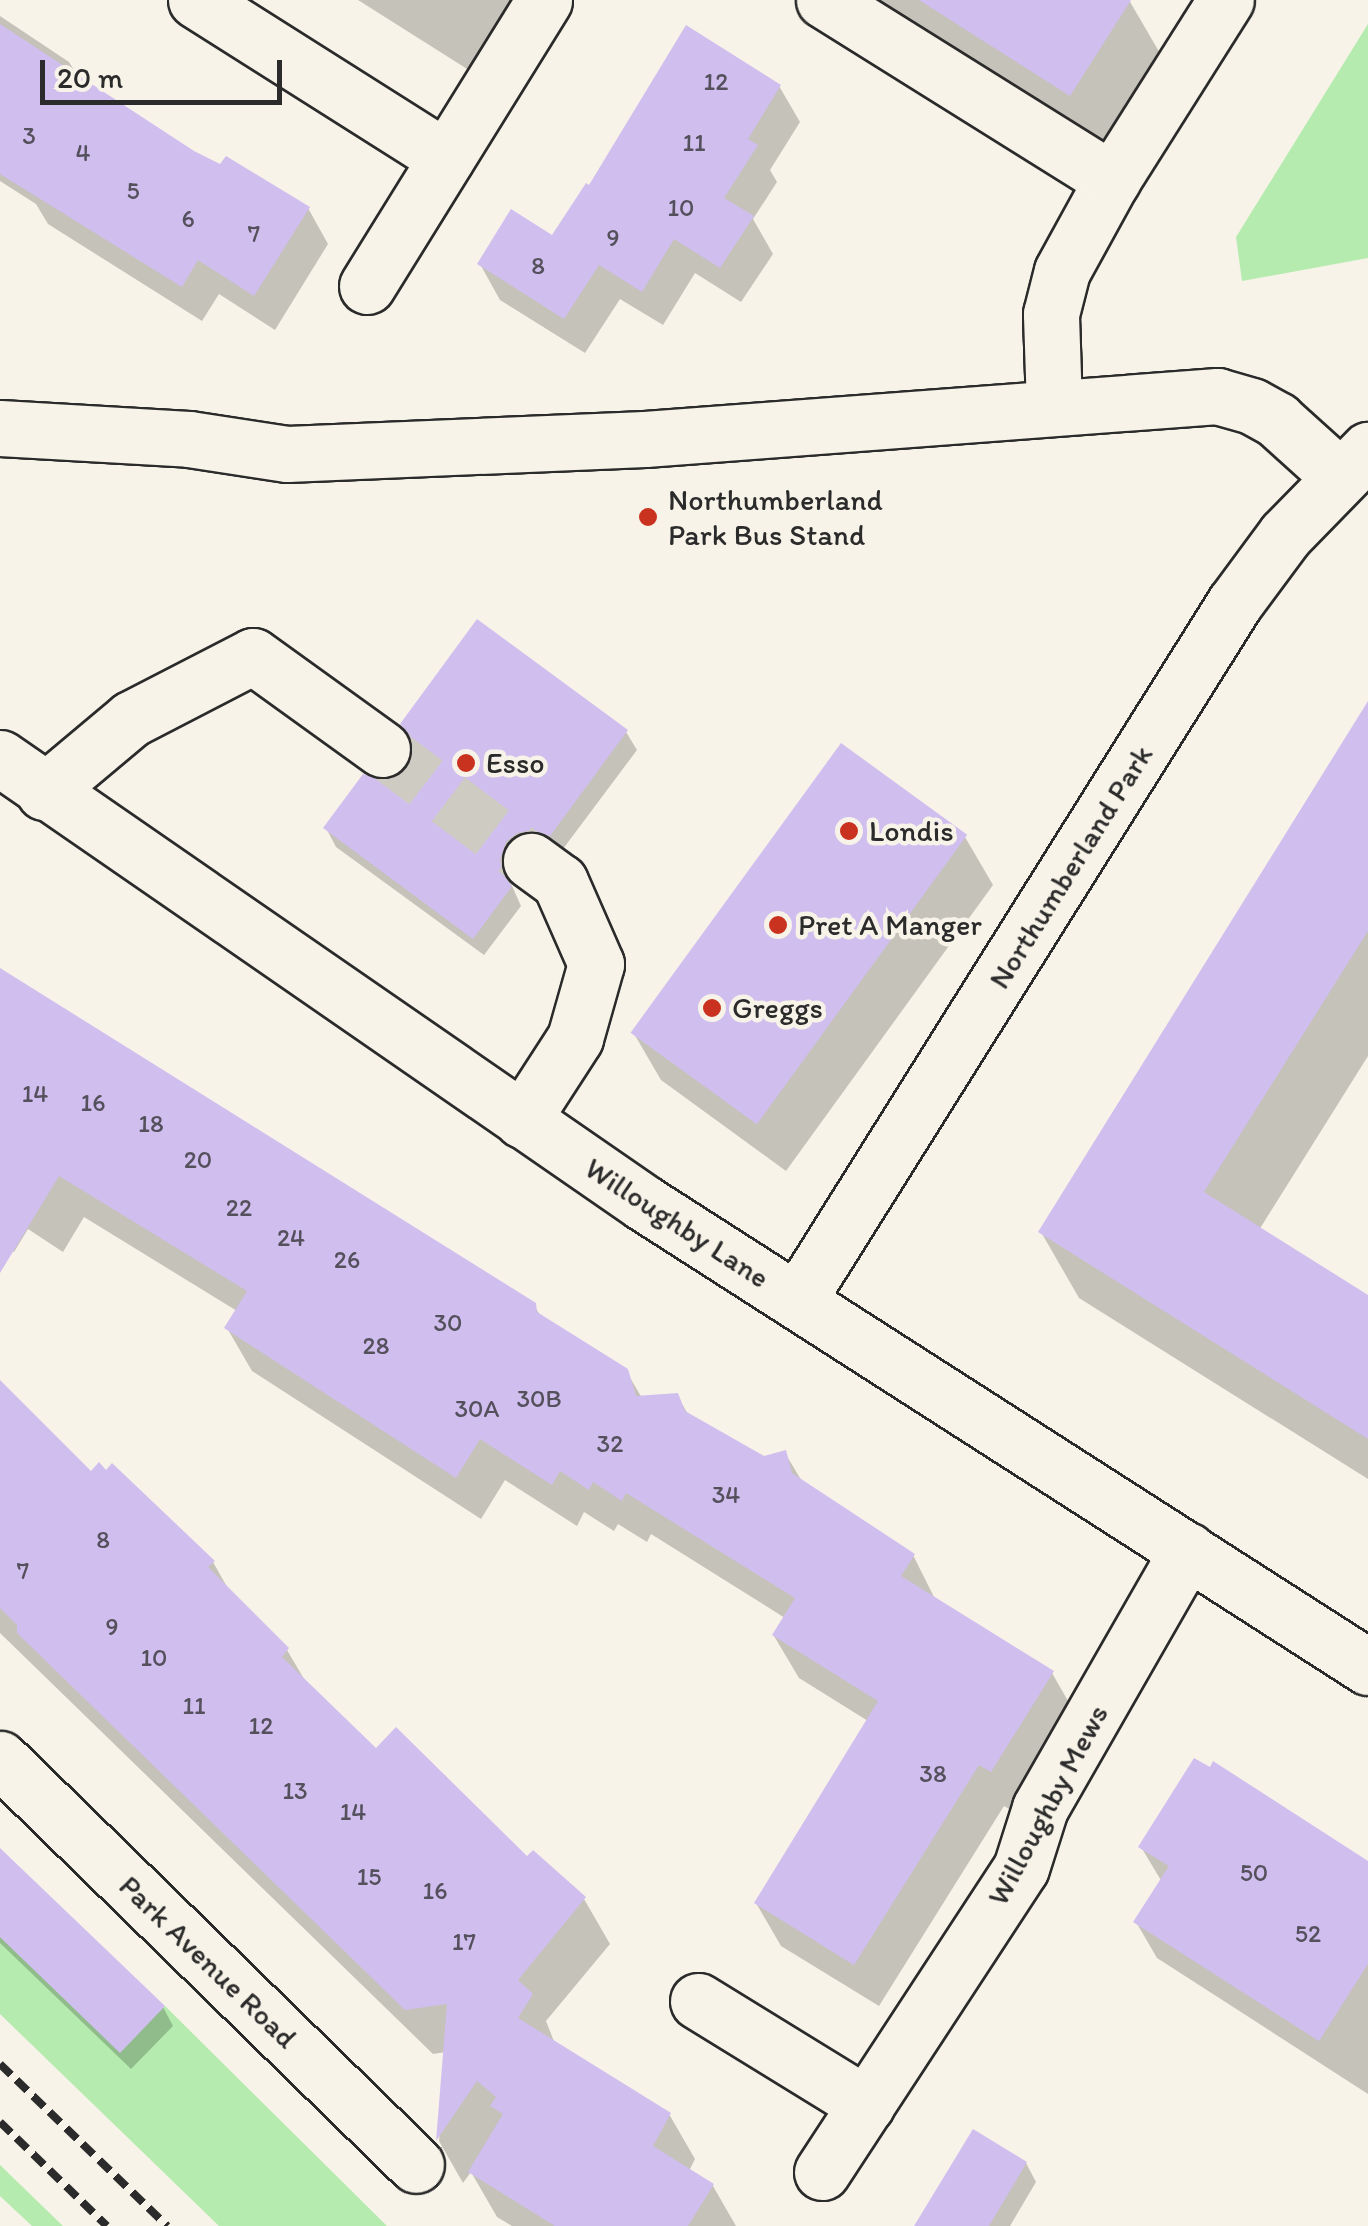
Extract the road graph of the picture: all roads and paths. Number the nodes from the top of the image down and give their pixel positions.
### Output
1 (196, 0) edge
2 (544, 0) edge
3 (824, 0) edge
4 (1226, 0) edge
5 (446, 158) junction
6 (1112, 180) junction
7 (367, 286) dead end
8 (1054, 406) junction
9 (0, 428) edge
10 (1354, 463) edge
11 (382, 750) tunnel mouth
12 (0, 758) edge
13 (44, 792) junction
14 (531, 860) tunnel mouth
15 (522, 1120) junction
16 (797, 1301) junction
17 (1188, 1550) junction
18 (1368, 1667) edge
19 (0, 1759) edge
20 (698, 2001) dead end
21 (867, 2105) junction
22 (416, 2165) dead end
23 (822, 2172) dead end

1 - 5 street
2 - 5 street
3 - 6 street
4 - 6 street
5 - 7 street
6 - 8 street
8 - 9 street
8 - 10 street
10 - 16 street, Northumberland Park
11 - 13 street
12 - 13 street, Willoughby Lane
13 - 15 street, Willoughby Lane
14 - 15 street
15 - 16 street, Willoughby Lane
16 - 17 street, Willoughby Lane
17 - 18 street, Willoughby Lane
17 - 21 street, Willoughby Mews
19 - 22 street, Park Avenue Road
20 - 21 street
21 - 23 street, Willoughby Mews

